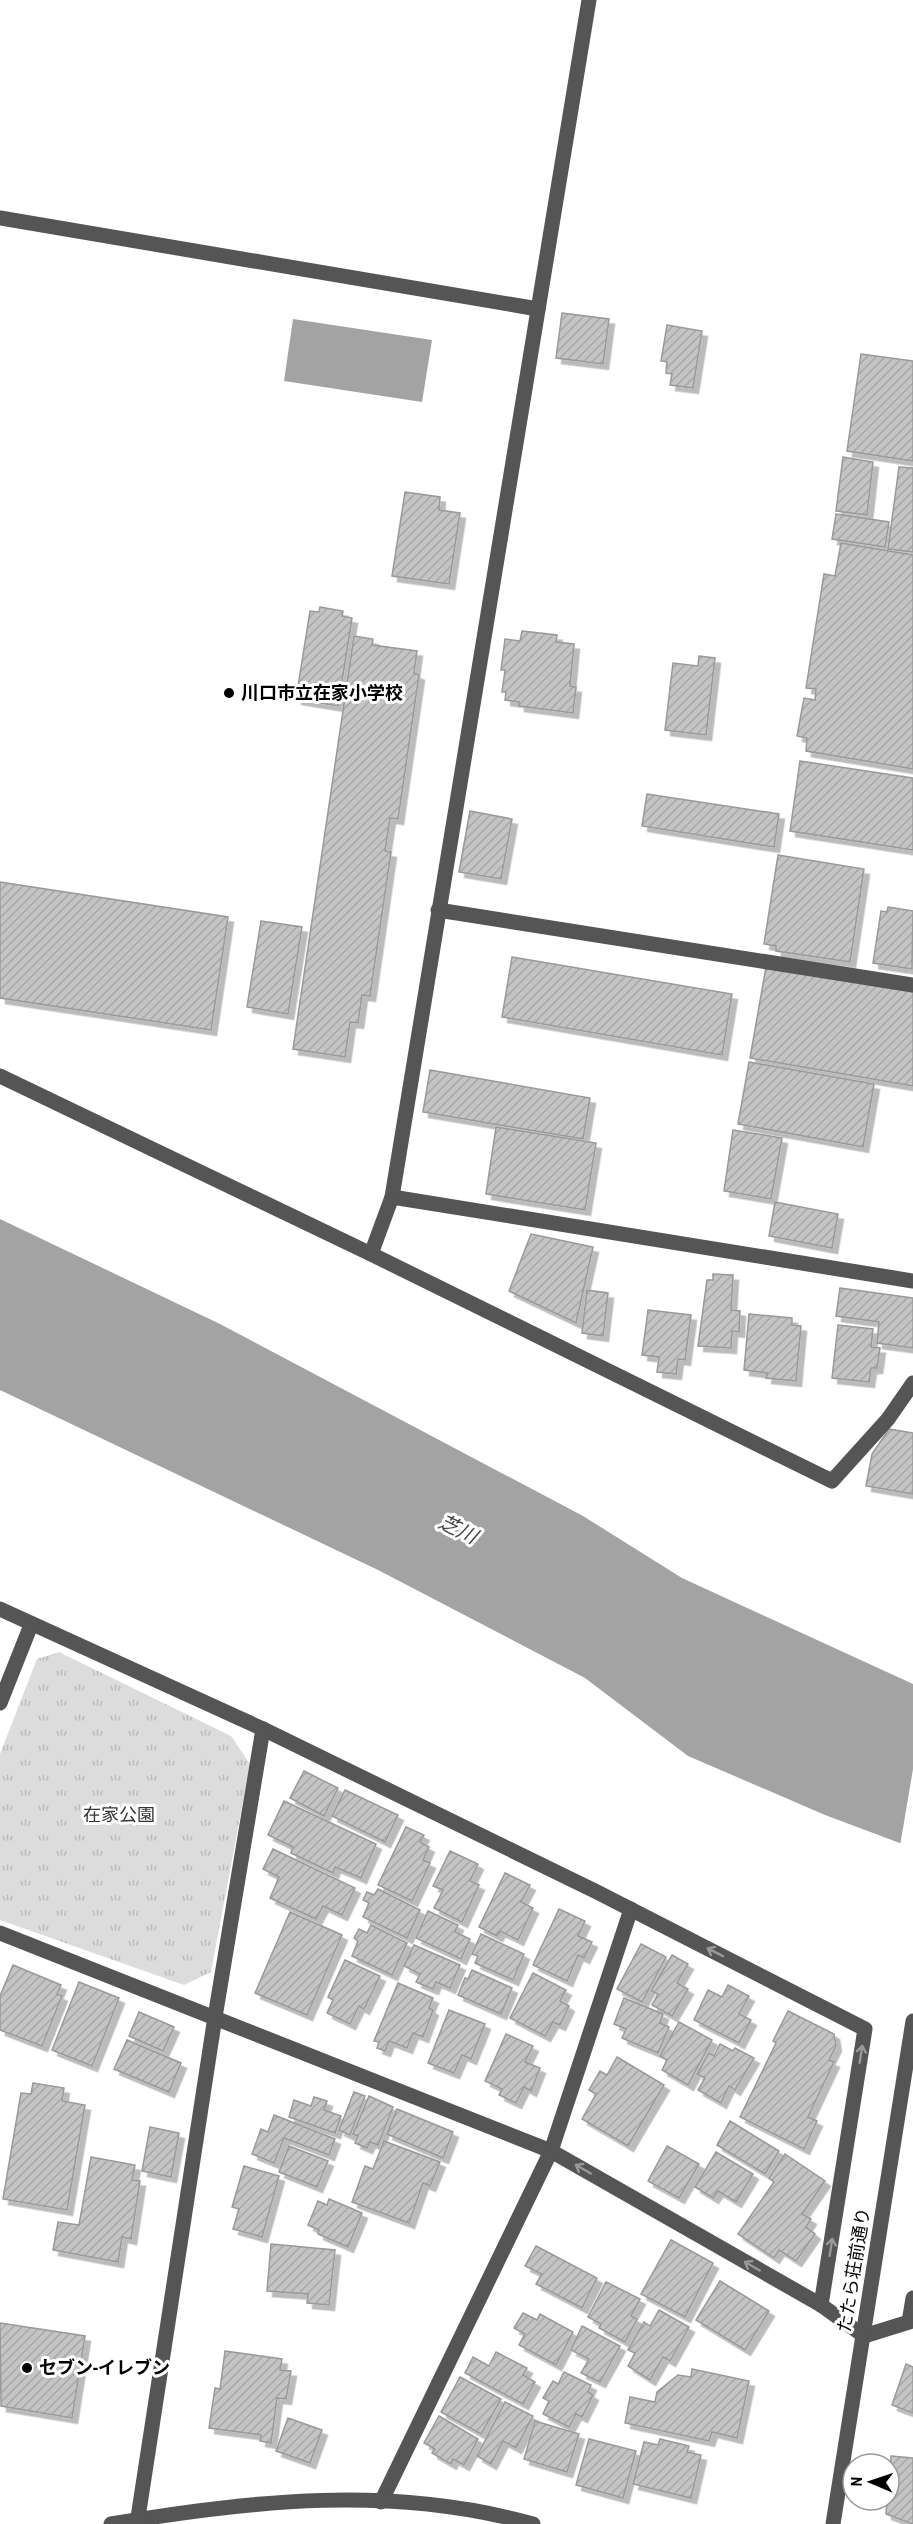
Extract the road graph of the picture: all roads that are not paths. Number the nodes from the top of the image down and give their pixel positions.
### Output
1 (589, 0) edge
2 (0, 218) edge
3 (538, 309) junction
4 (438, 909) junction
5 (913, 985) edge
6 (0, 1076) edge
7 (392, 1197) junction
8 (371, 1254) junction
9 (913, 1281) edge
10 (913, 1383) edge
11 (0, 1609) edge
12 (31, 1625) junction
13 (0, 1703) edge
14 (263, 1729) junction
15 (631, 1909) junction
16 (0, 1933) edge
17 (215, 2017) junction
18 (913, 2021) edge
19 (551, 2151) junction
20 (913, 2298) edge
21 (822, 2305) junction
22 (864, 2336) junction
23 (381, 2502) junction
24 (137, 2522) edge
25 (111, 2524) edge
26 (533, 2524) edge
27 (833, 2524) edge

1 - 3 street
2 - 3 street
3 - 4 street
4 - 5 street
4 - 7 street
6 - 8 street
7 - 8 street
7 - 9 street
8 - 10 street
11 - 12 street
12 - 13 street
12 - 14 street
14 - 15 street
14 - 17 street
15 - 19 street
21 -> 15 street
16 - 17 street
17 - 19 street
17 - 24 street
18 - 22 street, たたら荘前通り
21 -> 19 street
19 - 23 street
20 - 22 street
21 - 22 street
22 - 27 street, たたら荘前通り
23 - 24 street
23 - 26 street
24 - 25 street

